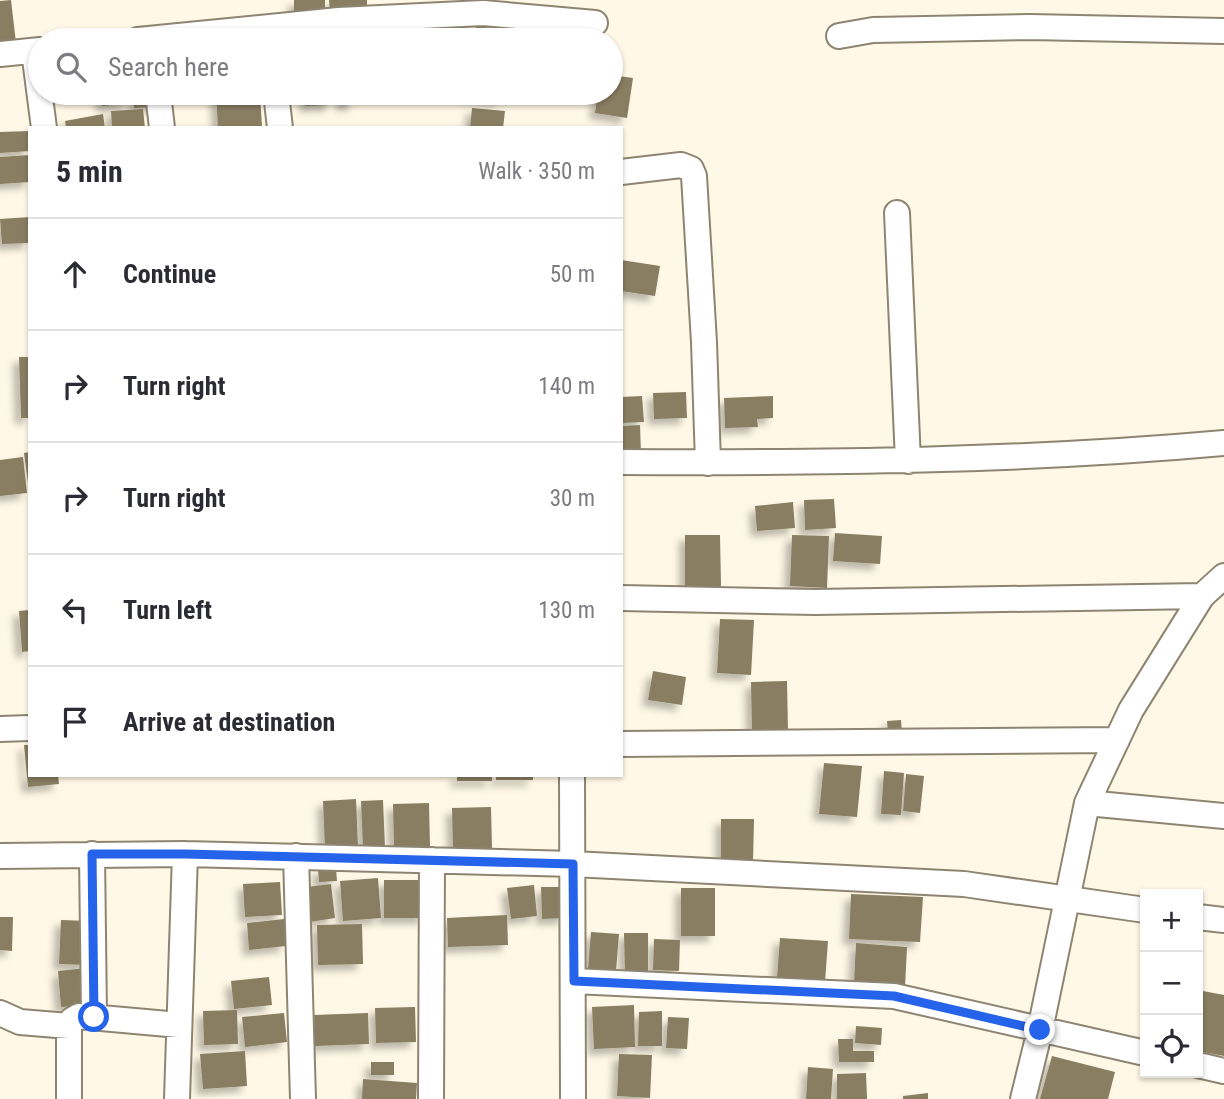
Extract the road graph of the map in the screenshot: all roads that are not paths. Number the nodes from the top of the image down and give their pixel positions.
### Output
1 (509, 7) edge
2 (595, 23) dead end
3 (299, 28) edge
4 (1224, 31) edge
5 (839, 36) dead end
6 (28, 51) edge
7 (0, 54) edge
8 (42, 105) edge
9 (159, 105) edge
10 (277, 105) edge
11 (44, 126) edge
12 (162, 126) edge
13 (280, 126) edge
14 (623, 172) edge
15 (897, 213) dead end
16 (1224, 443) edge
17 (908, 461) junction
18 (623, 462) edge
19 (708, 463) junction
20 (1224, 576) edge
21 (1202, 596) junction
22 (623, 598) edge
23 (28, 728) edge
24 (0, 729) edge
25 (1117, 740) junction
26 (623, 744) edge
27 (572, 777) edge
28 (1087, 803) junction
29 (1224, 816) edge
30 (92, 854) junction
31 (185, 854) junction
32 (0, 856) edge
33 (296, 856) junction
34 (432, 860) junction
35 (573, 864) junction
36 (1066, 900) junction
37 (1140, 909) edge
38 (1203, 918) edge
39 (1224, 920) edge
40 (574, 981) junction
41 (0, 1013) edge
42 (94, 1017) junction
43 (179, 1025) junction
44 (69, 1026) junction
45 (1040, 1030) junction
46 (1140, 1052) edge
47 (1203, 1066) edge
48 (1224, 1070) edge
49 (69, 1099) edge
50 (177, 1099) edge
51 (303, 1099) edge
52 (431, 1099) edge
53 (573, 1099) edge
54 (1023, 1099) edge

1 - 2 street
1 - 3 street
4 - 5 street
6 - 7 street
8 - 11 street
9 - 12 street
10 - 13 street
14 - 19 street
15 - 17 street
16 - 17 street
17 - 19 street
18 - 19 street
20 - 21 street
21 - 22 street
21 - 25 street
23 - 24 street
25 - 26 street
25 - 28 street
27 - 35 street
28 - 29 street
28 - 36 street
30 - 31 street
30 - 32 street
30 - 42 street
31 - 33 street
31 - 43 street
33 - 34 street
33 - 51 street
34 - 35 street
34 - 52 street
35 - 36 street
35 - 40 street
36 - 37 street
36 - 45 street
38 - 39 street
40 - 45 street
40 - 53 street
41 - 44 street
42 - 43 street
42 - 44 street
43 - 50 street
44 - 49 street
45 - 46 street
45 - 54 street
47 - 48 street

